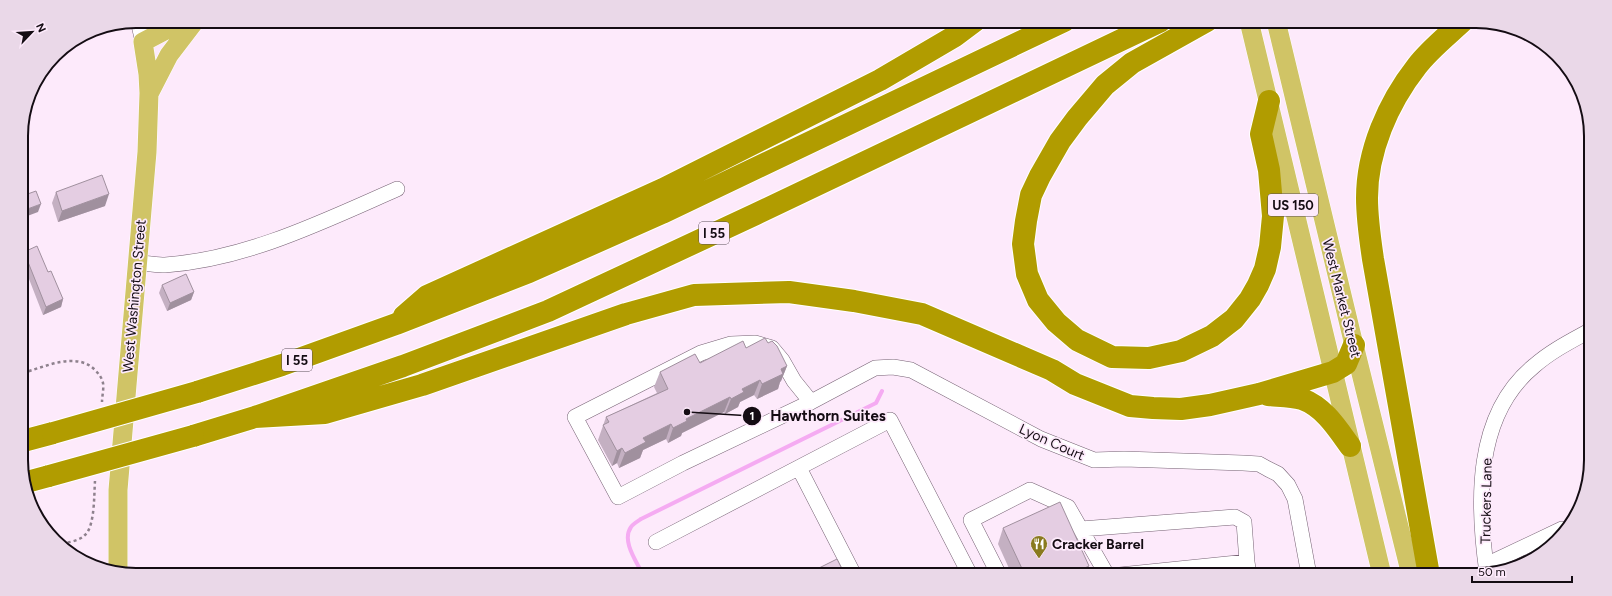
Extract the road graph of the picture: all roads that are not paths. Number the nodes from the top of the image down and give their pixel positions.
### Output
1 (140, 28) edge
2 (170, 28) edge
3 (190, 28) edge
4 (966, 28) edge
5 (1049, 28) edge
6 (1146, 28) edge
7 (1194, 28) edge
8 (1278, 28) edge
9 (1456, 28) edge
10 (1251, 30) edge
11 (143, 42) junction
12 (149, 93) junction
13 (1269, 101) junction
14 (397, 189) dead end
15 (138, 262) junction
16 (396, 324) junction
17 (1584, 334) edge
18 (1354, 345) junction
19 (1333, 372) junction
20 (1258, 394) junction
21 (811, 402) junction
22 (255, 417) junction
23 (28, 440) edge
24 (1350, 446) junction
25 (799, 468) junction
26 (30, 480) edge
27 (1080, 529) junction
28 (1556, 532) edge
29 (656, 542) dead end
30 (118, 566) edge
31 (1487, 567) edge
32 (1491, 567) edge
33 (850, 568) edge
34 (966, 568) edge
35 (995, 568) edge
36 (1103, 568) edge
37 (1248, 568) edge
38 (1308, 568) edge
39 (1380, 568) edge
40 (1409, 568) edge
41 (1428, 568) edge

1 - 11 street, West Washington Street
2 - 11 main road
3 - 12 main road
4 - 16 highway
5 - 16 highway, I 55
6 - 22 highway, I 55
7 - 13 highway
8 - 18 main road, West Market Street / US 150
9 - 41 highway
10 - 13 main road, West Market Street / US 150
11 - 12 main road, West Washington Street
12 - 15 main road, West Washington Street
13 - 19 main road, West Market Street / US 150
14 - 15 street
15 - 30 main road, West Washington Street
16 - 23 highway, I 55, bridge
17 - 31 street, Truckers Lane
18 - 19 highway
18 - 40 main road, West Market Street / US 150
19 - 20 highway
19 - 24 main road, West Market Street / US 150
20 - 22 highway
20 - 24 highway
21 - 21 street, Lyon Court
21 - 38 street, Lyon Court
22 - 26 highway, I 55, bridge
24 - 39 main road, West Market Street / US 150
25 - 29 street
25 - 33 street
25 - 34 street
27 - 35 street
27 - 36 street
27 - 37 street
28 - 32 street

